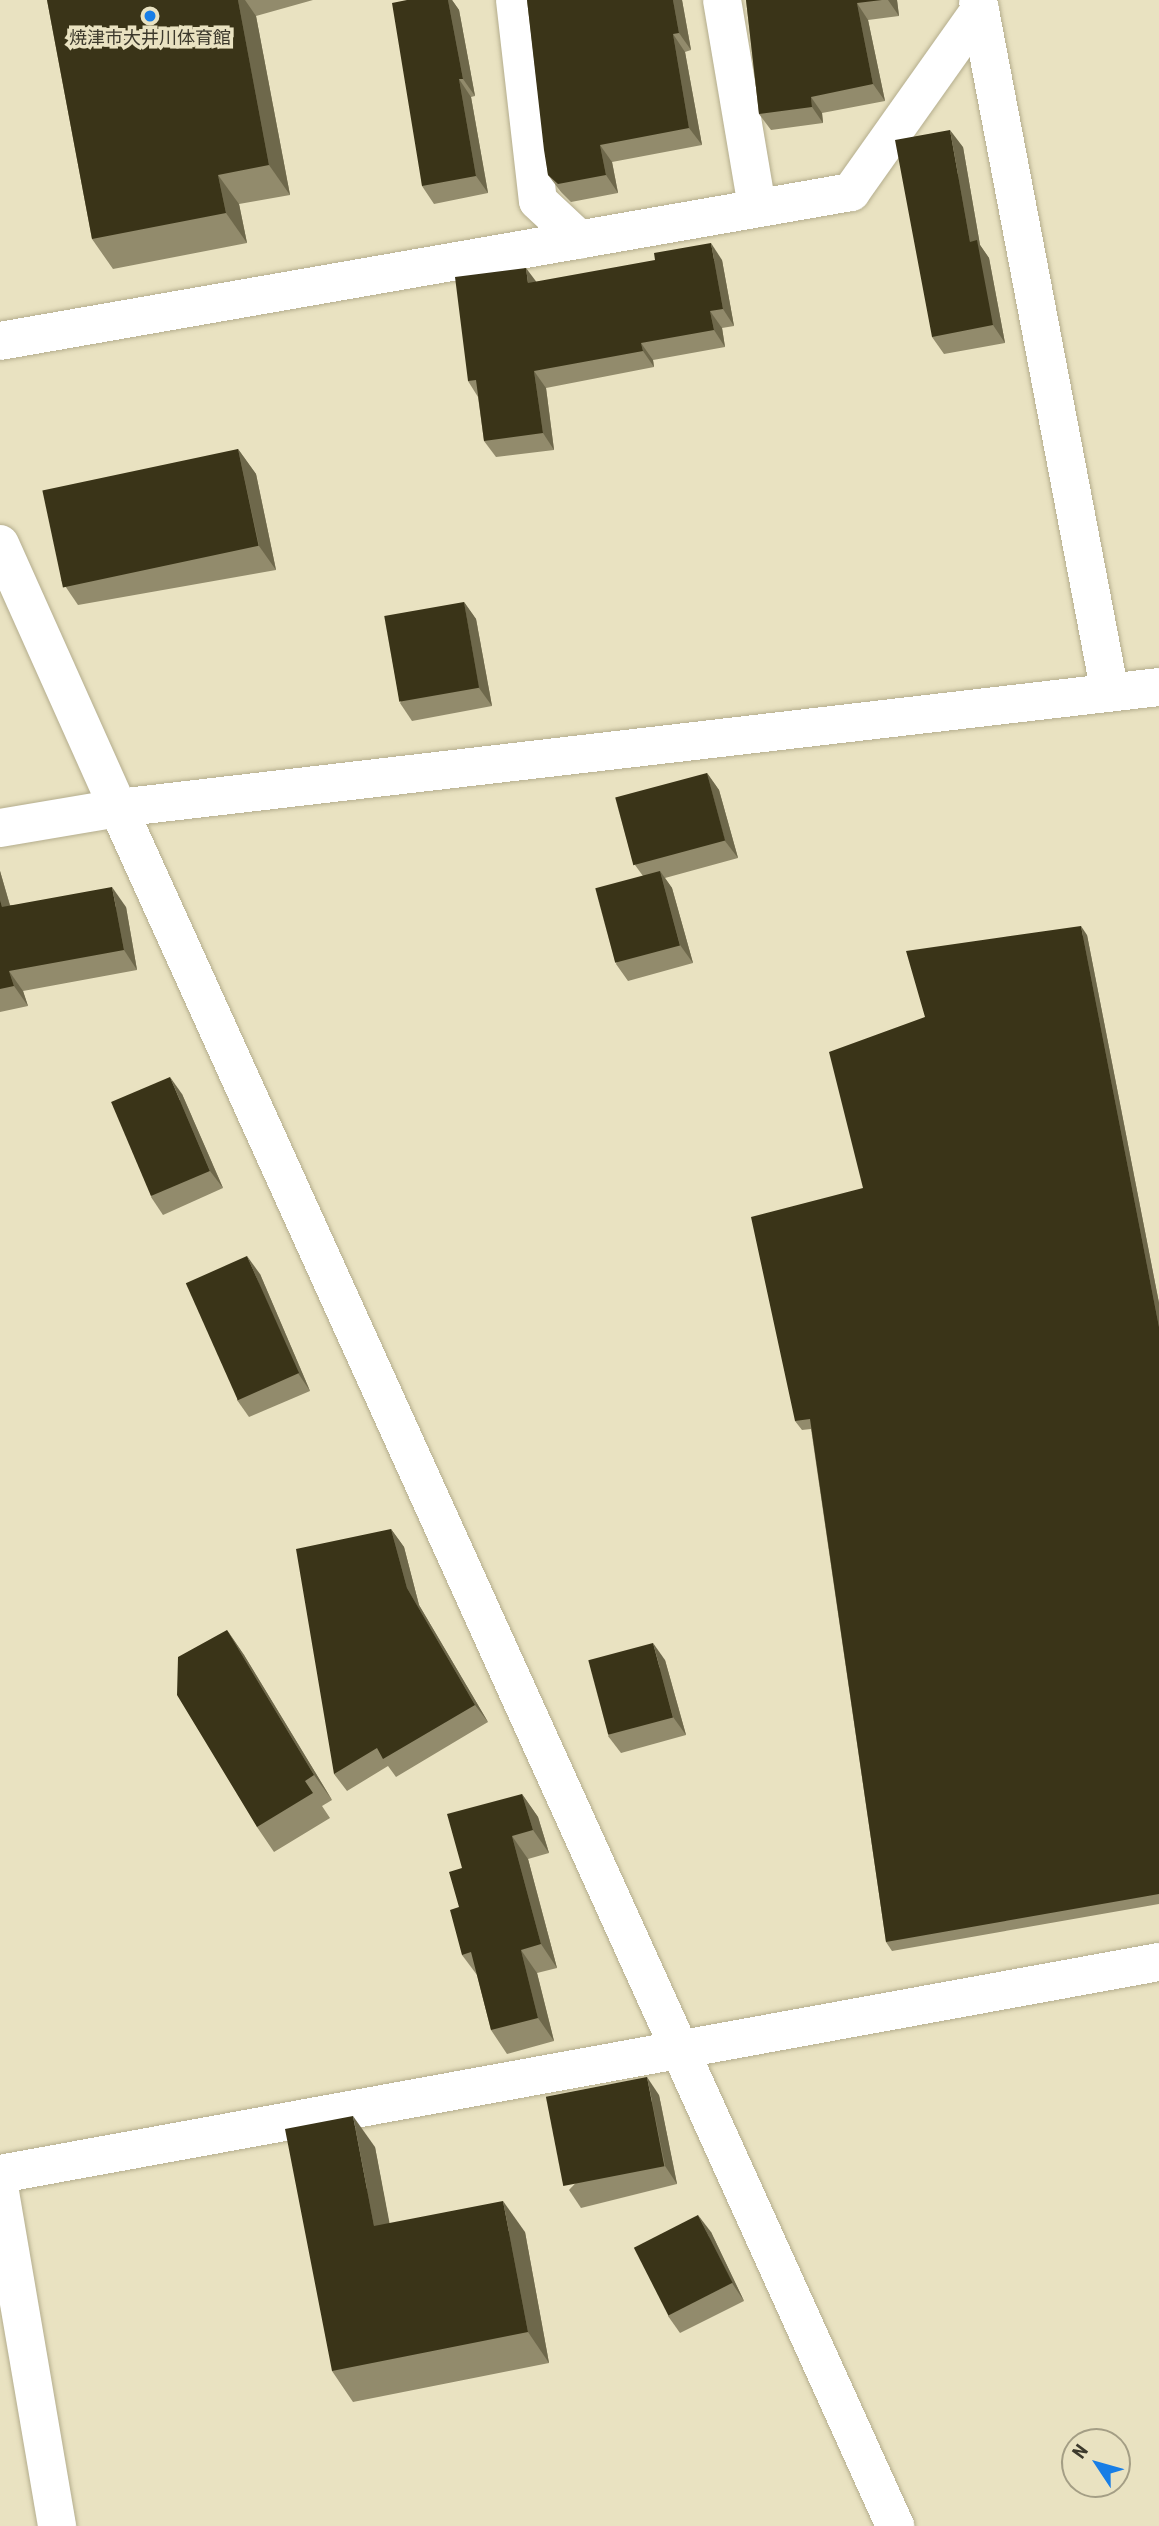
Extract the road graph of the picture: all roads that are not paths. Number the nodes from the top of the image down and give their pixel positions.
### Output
1 (515, 0) edge
2 (722, 0) edge
3 (979, 5) edge
4 (757, 208) junction
5 (580, 240) junction
6 (0, 341) edge
7 (0, 544) edge
8 (1159, 687) edge
9 (1110, 692) junction
10 (118, 808) junction
11 (0, 828) edge
12 (1159, 1962) edge
13 (676, 2047) junction
14 (0, 2174) edge
15 (0, 2192) edge
16 (57, 2526) edge
17 (895, 2526) edge

1 - 5 street
2 - 4 street
3 - 4 street
3 - 9 street
4 - 5 street
5 - 6 street
7 - 10 street
8 - 9 street
9 - 10 street
10 - 11 street
10 - 13 street
12 - 13 street
13 - 14 street
13 - 17 street
15 - 16 street

